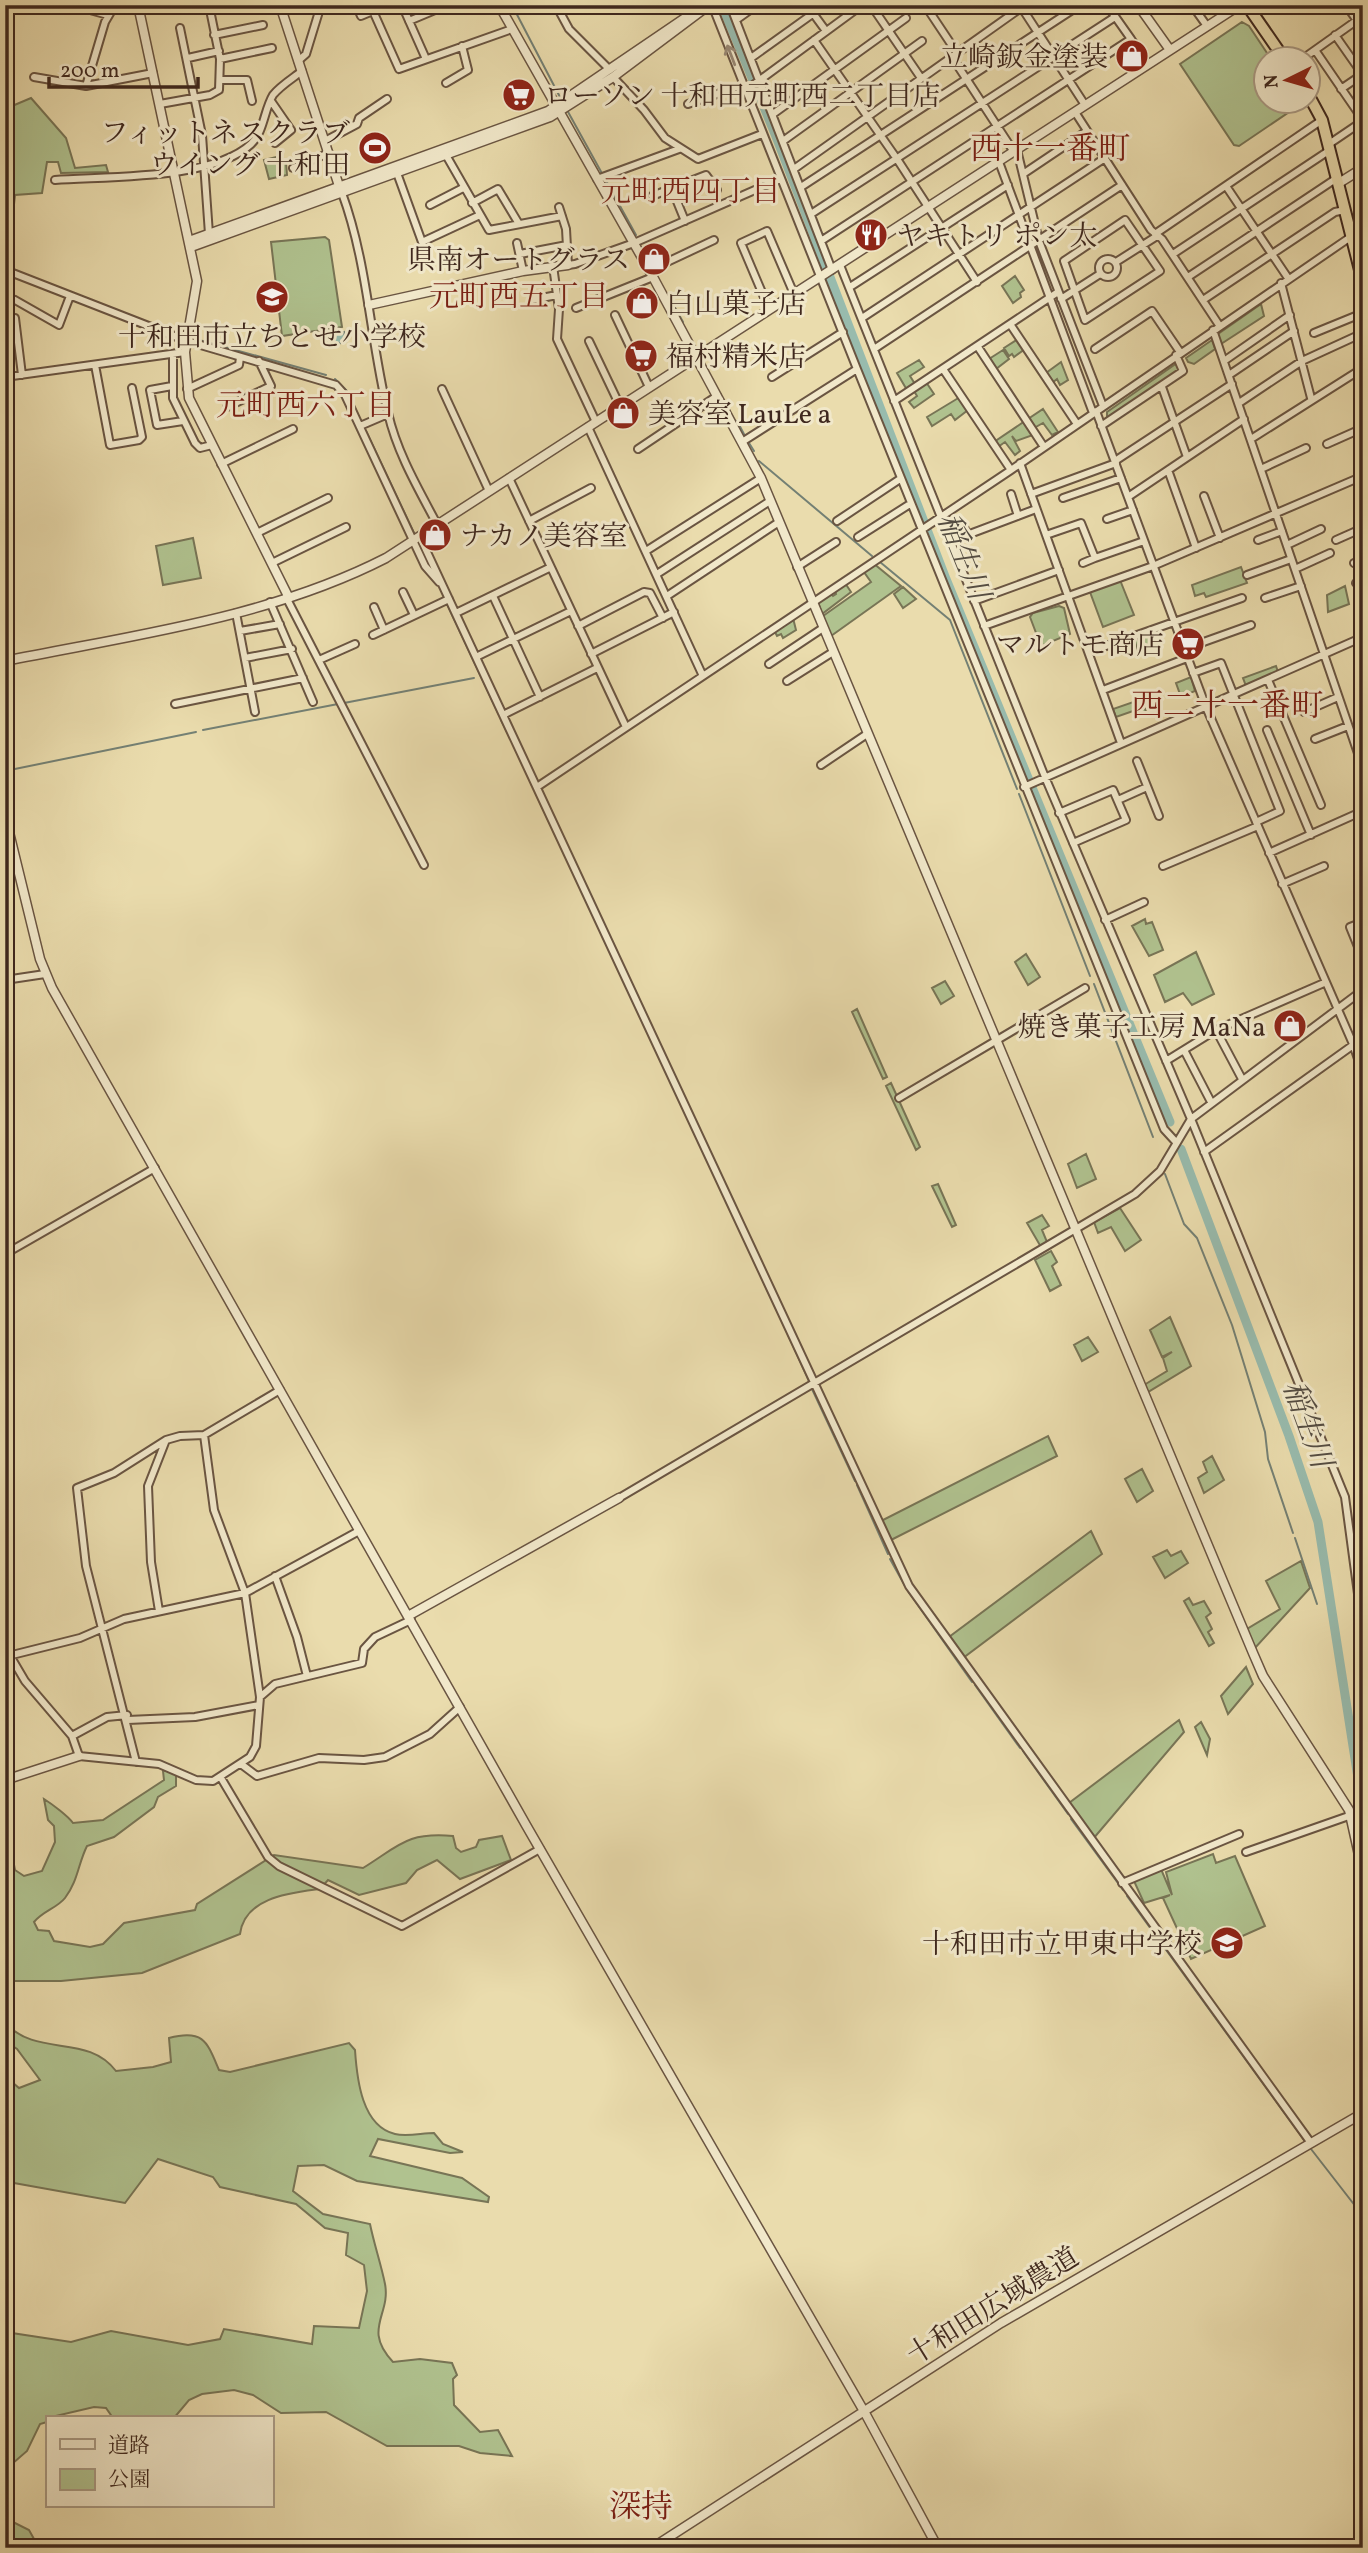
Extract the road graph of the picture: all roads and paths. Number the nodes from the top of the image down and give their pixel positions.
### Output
1 (72, 5) edge
2 (115, 5) edge
3 (138, 5) edge
4 (209, 5) edge
5 (280, 5) edge
6 (321, 5) edge
7 (356, 5) edge
8 (384, 5) edge
9 (402, 5) edge
10 (499, 5) edge
11 (556, 5) edge
12 (704, 5) edge
13 (711, 5) edge
14 (730, 5) edge
15 (757, 5) edge
16 (807, 5) edge
17 (825, 5) edge
18 (862, 5) edge
19 (871, 5) edge
20 (925, 5) edge
21 (1080, 5) edge
22 (1107, 5) edge
23 (1138, 5) edge
24 (1192, 5) edge
25 (1240, 5) edge
26 (1247, 5) edge
27 (1346, 5) edge
28 (1022, 6) edge
29 (440, 8) dead end
30 (373, 11) junction
31 (813, 14) junction
32 (108, 15) junction
33 (1115, 17) junction
34 (906, 18) dead end
35 (1360, 18) edge
36 (736, 20) junction
37 (409, 21) junction
38 (263, 25) dead end
39 (1207, 26) junction
40 (180, 28) dead end
41 (512, 29) junction
42 (1363, 29) edge
43 (888, 31) junction
44 (826, 32) junction
45 (1038, 32) junction
46 (214, 35) junction
47 (1335, 36) junction
48 (1131, 39) junction
49 (814, 40) junction
50 (922, 41) dead end
51 (462, 46) junction
52 (1275, 46) edge
53 (1321, 46) edge
54 (272, 48) dead end
55 (1170, 50) junction
56 (219, 51) junction
57 (904, 54) junction
58 (955, 55) junction
59 (1054, 57) junction
60 (188, 58) junction
61 (751, 58) junction
62 (220, 59) junction
63 (426, 59) junction
64 (1322, 60) edge
65 (298, 61) junction
66 (1148, 64) junction
67 (835, 70) junction
68 (302, 71) junction
69 (153, 73) junction
70 (611, 73) junction
71 (1363, 74) edge
72 (34, 76) dead end
73 (921, 78) junction
74 (968, 79) junction
75 (221, 80) junction
76 (1069, 80) junction
77 (758, 81) junction
78 (446, 83) dead end
79 (86, 86) junction
80 (746, 88) junction
81 (1341, 89) junction
82 (852, 92) junction
83 (196, 98) junction
84 (387, 99) dead end
85 (252, 101) dead end
86 (271, 101) junction
87 (983, 103) junction
88 (160, 104) junction
89 (688, 104) dead end
90 (1085, 105) junction
91 (558, 110) junction
92 (1075, 112) junction
93 (773, 114) junction
94 (1320, 116) edge
95 (869, 117) junction
96 (1322, 120) junction
97 (1363, 121) edge
98 (998, 126) junction
99 (1087, 131) junction
100 (762, 134) junction
101 (881, 135) junction
102 (325, 141) junction
103 (783, 141) junction
104 (275, 143) dead end
105 (1329, 147) junction
106 (679, 149) junction
107 (1016, 151) junction
108 (329, 153) junction
109 (446, 155) junction
110 (1105, 158) junction
111 (897, 159) junction
112 (999, 162) junction
113 (206, 167) junction
114 (293, 168) dead end
115 (1363, 168) edge
116 (794, 169) junction
117 (174, 171) junction
118 (397, 173) junction
119 (1023, 174) junction
120 (597, 179) junction
121 (780, 179) junction
122 (55, 180) dead end
123 (1338, 181) junction
124 (912, 183) junction
125 (1008, 185) junction
126 (1122, 185) junction
127 (1226, 186) junction
128 (801, 187) junction
129 (463, 188) junction
130 (341, 189) junction
131 (672, 189) junction
132 (718, 190) dead end
133 (652, 196) dead end
134 (472, 203) junction
135 (430, 205) dead end
136 (559, 207) dead end
137 (928, 208) junction
138 (1030, 208) junction
139 (1241, 209) junction
140 (1345, 210) junction
141 (811, 214) junction
142 (480, 215) junction
143 (562, 216) junction
144 (1019, 216) junction
145 (685, 221) junction
146 (1363, 222) edge
147 (519, 225) junction
148 (941, 228) junction
149 (1257, 232) junction
150 (1351, 233) junction
151 (209, 234) junction
152 (1156, 235) junction
153 (714, 240) dead end
154 (821, 241) junction
155 (1040, 241) junction
156 (517, 243) dead end
157 (634, 243) junction
158 (190, 244) junction
159 (566, 245) junction
160 (1142, 246) junction
161 (1030, 247) junction
162 (520, 254) junction
163 (1173, 254) junction
164 (1272, 254) junction
165 (959, 255) junction
166 (1115, 262) junction
167 (568, 265) junction
168 (553, 266) junction
169 (1361, 266) edge
170 (5, 270) edge
171 (523, 271) junction
172 (830, 272) junction
173 (651, 274) junction
174 (1100, 274) junction
175 (1188, 276) junction
176 (1284, 280) junction
177 (977, 282) junction
178 (1363, 282) edge
179 (850, 287) junction
180 (1074, 290) junction
181 (794, 294) junction
182 (557, 295) junction
183 (70, 296) junction
184 (1060, 296) junction
185 (5, 298) edge
186 (1049, 298) junction
187 (531, 300) dead end
188 (1203, 300) junction
189 (369, 306) junction
190 (576, 309) dead end
191 (769, 309) junction
192 (1363, 313) edge
193 (615, 315) dead end
194 (1290, 316) junction
195 (15, 318) dead end
196 (862, 318) junction
197 (1010, 324) junction
198 (1216, 327) junction
199 (1294, 331) junction
200 (843, 332) junction
201 (1314, 333) dead end
202 (1363, 333) edge
203 (187, 341) junction
204 (589, 341) dead end
205 (978, 346) junction
206 (874, 349) junction
207 (1095, 349) dead end
208 (185, 352) junction
209 (173, 354) junction
210 (1178, 354) junction
211 (695, 356) junction
212 (240, 357) junction
213 (259, 361) junction
214 (1224, 361) junction
215 (1302, 361) junction
216 (95, 365) junction
217 (1363, 368) edge
218 (857, 369) junction
219 (943, 369) junction
220 (22, 374) junction
221 (1229, 375) junction
222 (5, 377) edge
223 (772, 377) dead end
224 (1232, 383) junction
225 (172, 386) junction
226 (649, 387) junction
227 (1162, 387) junction
228 (132, 388) dead end
229 (187, 389) junction
230 (442, 389) dead end
231 (717, 396) junction
232 (1311, 398) junction
233 (894, 401) junction
234 (1239, 403) junction
235 (620, 406) junction
236 (227, 407) dead end
237 (1097, 410) junction
238 (388, 414) junction
239 (1244, 419) junction
240 (183, 421) junction
241 (1174, 422) junction
242 (592, 424) junction
243 (1077, 424) junction
244 (360, 426) junction
245 (1101, 426) junction
246 (1363, 428) edge
247 (293, 429) dead end
248 (1251, 439) junction
249 (742, 442) junction
250 (1327, 444) dead end
251 (212, 445) junction
252 (1044, 447) junction
253 (1306, 448) dead end
254 (638, 449) dead end
255 (1187, 457) junction
256 (1115, 462) junction
257 (1020, 463) junction
258 (221, 464) junction
259 (1261, 469) junction
260 (1011, 470) junction
261 (1168, 470) junction
262 (1363, 477) edge
263 (509, 478) junction
264 (761, 478) junction
265 (1121, 478) junction
266 (900, 480) junction
267 (591, 488) dead end
268 (489, 491) junction
269 (1011, 494) dead end
270 (1031, 494) junction
271 (1204, 496) dead end
272 (1128, 497) junction
273 (328, 498) dead end
274 (1063, 498) dead end
275 (770, 500) junction
276 (910, 504) junction
277 (1036, 509) junction
278 (1133, 510) junction
279 (1276, 514) junction
280 (1018, 516) junction
281 (940, 517) junction
282 (1107, 519) dead end
283 (529, 521) junction
284 (838, 521) dead end
285 (779, 522) junction
286 (438, 526) junction
287 (346, 527) dead end
288 (924, 527) junction
289 (1363, 528) edge
290 (1321, 529) dead end
291 (1282, 531) junction
292 (257, 533) junction
293 (948, 535) junction
294 (1046, 535) junction
295 (858, 537) dead end
296 (1220, 538) junction
297 (417, 539) junction
298 (1258, 540) dead end
299 (1336, 540) dead end
300 (1144, 541) junction
301 (836, 542) dead end
302 (1287, 545) junction
303 (1196, 548) junction
304 (646, 551) junction
305 (1330, 553) dead end
306 (1095, 558) junction
307 (1292, 559) junction
308 (1363, 559) edge
309 (1354, 563) dead end
310 (272, 564) junction
311 (1083, 564) dead end
312 (1153, 566) junction
313 (797, 567) junction
314 (550, 568) junction
315 (1295, 569) junction
316 (1059, 570) junction
317 (657, 575) junction
318 (1247, 576) dead end
319 (1301, 586) junction
320 (403, 592) dead end
321 (493, 596) junction
322 (667, 596) junction
323 (287, 597) junction
324 (1068, 597) junction
325 (1242, 598) dead end
326 (1265, 598) dead end
327 (449, 599) junction
328 (974, 601) junction
329 (270, 602) junction
330 (812, 602) junction
331 (374, 607) dead end
332 (571, 611) junction
333 (674, 612) junction
334 (236, 613) junction
335 (456, 613) junction
336 (414, 615) junction
337 (663, 618) junction
338 (1173, 622) junction
339 (280, 624) junction
340 (1251, 625) dead end
341 (578, 626) junction
342 (984, 626) junction
343 (823, 628) junction
344 (384, 630) junction
345 (240, 631) junction
346 (373, 635) dead end
347 (1363, 637) edge
348 (514, 640) junction
349 (355, 644) dead end
350 (292, 649) junction
351 (1184, 649) junction
352 (833, 652) junction
353 (1089, 652) junction
354 (591, 654) junction
355 (1324, 654) junction
356 (476, 657) junction
357 (245, 658) junction
358 (1187, 658) junction
359 (319, 660) junction
360 (5, 661) edge
361 (769, 664) dead end
362 (597, 668) junction
363 (1193, 673) junction
364 (702, 674) junction
365 (303, 678) junction
366 (1268, 680) junction
367 (787, 681) dead end
368 (251, 688) junction
369 (1103, 690) junction
370 (1232, 696) junction
371 (540, 697) junction
372 (1338, 697) junction
373 (313, 702) dead end
374 (175, 704) dead end
375 (1206, 708) junction
376 (255, 712) dead end
377 (1304, 712) dead end
378 (503, 715) junction
379 (1348, 726) junction
380 (625, 727) junction
381 (1267, 730) dead end
382 (867, 733) junction
383 (1315, 739) dead end
384 (1121, 743) junction
385 (1137, 761) dead end
386 (821, 765) dead end
387 (1363, 768) edge
388 (1045, 777) junction
389 (1026, 786) junction
390 (537, 787) junction
391 (1147, 787) junction
392 (1118, 800) junction
393 (1321, 805) dead end
394 (1363, 811) edge
395 (1059, 813) junction
396 (5, 816) edge
397 (1159, 816) dead end
398 (1257, 824) junction
399 (1311, 835) junction
400 (1073, 843) junction
401 (1269, 853) junction
402 (424, 865) dead end
403 (1163, 866) dead end
404 (1324, 866) dead end
405 (1282, 884) junction
406 (1144, 902) dead end
407 (1105, 920) junction
408 (1363, 922) edge
409 (1363, 959) edge
410 (46, 974) junction
411 (5, 980) edge
412 (1324, 983) junction
413 (1085, 988) dead end
414 (1363, 990) edge
415 (1336, 1010) junction
416 (1216, 1030) junction
417 (1363, 1038) edge
418 (996, 1041) junction
419 (1353, 1044) junction
420 (1184, 1050) junction
421 (1166, 1061) junction
422 (1363, 1074) edge
423 (1242, 1079) junction
424 (899, 1098) dead end
425 (1211, 1102) junction
426 (1191, 1119) junction
427 (1175, 1141) junction
428 (1204, 1152) junction
429 (155, 1168) junction
430 (1075, 1229) junction
431 (5, 1254) edge
432 (814, 1384) junction
433 (280, 1390) junction
434 (204, 1436) junction
435 (166, 1440) junction
436 (620, 1498) joint
437 (359, 1531) junction
438 (275, 1576) junction
439 (245, 1593) junction
440 (159, 1611) junction
441 (410, 1618) junction
442 (102, 1628) junction
443 (1363, 1630) edge
444 (5, 1647) edge
445 (12, 1655) junction
446 (307, 1676) junction
447 (260, 1697) junction
448 (259, 1705) junction
449 (460, 1707) junction
450 (127, 1717) junction
451 (72, 1736) junction
452 (79, 1756) junction
453 (136, 1762) junction
454 (242, 1764) junction
455 (221, 1778) junction
456 (5, 1780) edge
457 (1357, 1813) edge
458 (1239, 1834) dead end
459 (540, 1849) junction
460 (1246, 1852) dead end
461 (1363, 1873) edge
462 (1122, 1883) junction
463 (1363, 2113) edge
464 (1311, 2143) junction
465 (865, 2413) junction
466 (652, 2548) edge
467 (938, 2548) edge

1 - 32 street
2 - 32 street
3 - 69 street
4 - 46 street
5 - 65 street
6 - 65 street
7 - 30 street
8 - 30 street
9 - 37 street
10 - 41 street
11 - 70 street
12 - 70 street
13 - 70 street
80 -> 13 street
14 - 36 street
15 - 36 street
16 - 31 street
17 - 31 street
18 - 44 street
19 - 43 street
20 - 58 street
21 - 45 street
22 - 33 street
23 - 55 street
24 - 39 street
25 - 39 street
26 - 52 highway
27 - 35 street
28 - 45 street
28 - 58 street
29 - 37 street
30 - 63 street
31 - 44 street
31 - 61 street
32 - 79 street
33 - 48 street
33 - 59 street
34 - 43 street
35 - 42 street
35 - 47 street
36 - 61 street
37 - 63 street
38 - 46 street
39 - 55 street
40 - 60 street
41 - 51 street
41 - 91 street
43 - 57 street
43 - 67 street
44 - 49 street
45 - 59 street
45 - 74 street
46 - 56 street
47 - 53 street
47 - 71 street
48 - 66 street
48 - 76 street
49 - 67 street
49 - 77 street
50 - 57 street
51 - 63 street
51 - 78 street
54 - 62 street
55 - 66 street
56 - 60 street
56 - 62 street
57 - 73 street
57 - 82 street
58 - 73 street
58 - 74 street
59 - 76 street
59 - 87 street
60 - 83 street
61 - 77 street
62 - 75 street
64 - 81 street
65 - 68 street
66 - 90 street
67 - 82 street
67 - 93 street
68 - 86 street
68 - 102 street
69 - 79 street
69 - 88 street
70 - 91 street
70 - 106 street
71 - 81 street
72 - 79 street
73 - 95 street
74 - 87 street
74 - 101 street
75 - 83 street
75 - 85 street
76 - 90 street
76 - 98 street
77 - 80 street
77 - 93 street
80 - 89 street
80 - 100 street
81 - 97 street
82 - 95 street
82 - 103 street
83 - 88 street
83 - 113 street
84 - 102 street
86 - 104 street
86 - 113 street
87 - 98 street
87 - 111 street
88 - 117 street
90 - 92 street
91 - 109 street
91 - 120 street
91 - 130 street
92 - 99 street
92 - 107 street
93 - 103 street
94 - 96 highway
95 - 101 street
95 - 116 street
96 - 105 highway
96 - 127 street
97 - 105 street
98 - 107 street
98 - 124 street
99 - 110 street
99 - 119 street
100 - 106 street
100 - 121 street
101 - 111 street
101 - 128 street
102 - 108 street
103 - 116 street
105 - 123 highway
105 - 139 street
106 - 120 street
107 - 112 street
107 - 119 street
108 - 114 street
108 - 130 street
109 - 118 street
109 - 129 street
110 - 126 street
110 - 138 street
111 - 124 street
111 - 141 street
112 - 125 street
112 - 137 street
113 - 117 street
113 - 151 street
115 - 123 street
116 - 128 street
117 - 122 street
117 - 158 street
118 - 130 street
118 - 142 street
119 - 138 street
120 - 157 street
121 - 145 street
121 - 172 street
123 - 140 highway
123 - 149 street
124 - 137 street
124 - 154 street
125 - 144 street
125 - 148 street
126 - 152 street
126 - 155 street
127 - 139 street
127 - 152 street
128 - 141 street
129 - 134 street
129 - 135 street
130 - 151 street
130 - 158 street
130 - 189 street
131 - 132 street
131 - 133 street
131 - 145 street
134 - 142 street
134 - 147 street
136 - 143 street
137 - 148 street
137 - 172 street
138 - 144 street
138 - 155 street
139 - 149 street
139 - 163 street
140 - 150 highway
140 - 164 street
141 - 154 street
142 - 147 street
143 - 147 street
143 - 159 street
144 - 161 street
144 - 165 street
145 - 157 street
146 - 150 street
148 - 165 street
148 - 179 street
149 - 164 street
149 - 175 street
150 - 169 highway
150 - 176 street
151 - 158 street
152 - 160 street
152 - 163 street
153 - 173 street
154 - 172 street
155 - 161 street
155 - 184 street
156 - 162 street
157 - 167 street
157 - 173 street
158 - 203 street
159 - 162 street
159 - 167 street
160 - 166 street
160 - 180 street
160 - 180 street
161 - 177 street
161 - 186 street
162 - 171 street
163 - 175 street
164 - 176 street
164 - 188 street
165 - 177 street
165 - 196 street
166 - 174 street
166 - 174 street
167 - 168 street
168 - 171 street
168 - 182 street
169 - 178 highway
170 - 183 street
171 - 189 street
172 - 179 street
172 - 181 street
172 - 200 street
173 - 190 street
173 - 211 street
174 - 180 street
175 - 188 street
176 - 194 street
176 - 198 street
177 - 206 street
179 - 196 street
180 - 184 street
181 - 191 street
181 - 191 street
182 - 187 street
182 - 242 street
183 - 185 street
183 - 203 street
184 - 186 street
184 - 237 street
186 - 197 street
186 - 237 street
188 - 198 street
189 - 238 street
191 - 211 street
192 - 201 street
193 - 226 street
194 - 199 street
194 - 214 street
195 - 220 street
196 - 206 street
197 - 205 street
197 - 243 street
198 - 210 street
198 - 214 street
199 - 215 street
199 - 221 street
200 - 218 street
200 - 223 street
202 - 215 street
203 - 208 street
203 - 212 street
204 - 235 street
205 - 219 street
205 - 252 street
206 - 233 street
207 - 210 street
208 - 209 street
208 - 229 street
209 - 216 street
209 - 225 street
210 - 227 street
210 - 237 street
211 - 226 street
211 - 231 street
212 - 213 street
212 - 229 street
213 - 236 street
213 - 244 street
214 - 221 street
215 - 232 street
215 - 234 street
216 - 220 street
216 - 228 street
217 - 232 street
218 - 249 street
218 - 266 street
219 - 233 street
219 - 260 street
220 - 222 street
221 - 224 street
224 - 234 street
224 - 241 street
225 - 240 street
225 - 240 street
226 - 235 street
227 - 241 street
227 - 245 street
229 - 251 street
230 - 268 street
231 - 249 street
231 - 254 street
232 - 248 street
233 - 281 street
234 - 239 street
235 - 242 street
237 - 243 street
237 - 245 street
238 - 244 street
238 - 286 street
239 - 248 street
239 - 255 street
240 - 251 street
241 - 255 street
241 - 256 street
242 - 263 street
242 - 304 street
243 - 252 street
244 - 297 street
245 - 256 street
246 - 250 street
247 - 258 street
248 - 259 street
249 - 264 street
251 - 258 street
252 - 257 street
253 - 259 street
255 - 261 street
256 - 265 street
256 - 270 street
257 - 260 street
257 - 270 street
258 - 292 street
259 - 279 street
260 - 281 street
261 - 272 street
261 - 303 street
262 - 279 street
263 - 268 street
263 - 283 street
264 - 275 street
264 - 304 street
265 - 272 street
265 - 274 street
266 - 276 street
266 - 284 street
267 - 283 street
268 - 286 street
269 - 280 street
270 - 277 street
271 - 296 street
272 - 278 street
273 - 292 street
275 - 285 street
275 - 317 street
276 - 288 street
276 - 295 street
277 - 280 street
277 - 294 street
278 - 282 street
278 - 300 street
279 - 291 street
279 - 296 street
280 - 293 street
281 - 288 street
281 - 293 street
283 - 314 street
285 - 313 street
285 - 322 street
286 - 297 street
287 - 310 street
288 - 330 street
288 - 389 street
289 - 299 street
290 - 302 street
291 - 298 street
291 - 302 street
292 - 310 street
293 - 328 street
294 - 306 street
294 - 316 street
296 - 303 street
297 - 323 street
297 - 327 street
300 - 306 street
300 - 312 street
301 - 313 street
302 - 307 street
303 - 312 street
304 - 317 street
305 - 315 street
306 - 311 street
307 - 315 street
307 - 318 street
308 - 309 street
310 - 323 street
312 - 324 street
312 - 338 street
313 - 330 street
314 - 321 street
314 - 332 street
315 - 319 street
316 - 324 street
316 - 328 street
317 - 322 street
319 - 326 street
319 - 355 street
320 - 336 street
321 - 335 street
321 - 348 street
322 - 333 street
323 - 329 street
323 - 359 street
324 - 342 street
324 - 353 street
325 - 338 street
327 - 335 street
327 - 336 street
328 - 342 street
329 - 334 street
329 - 339 street
330 - 343 street
330 - 364 street
331 - 344 street
332 - 341 street
332 - 348 street
333 - 337 street
333 - 364 street
334 - 345 street
334 - 360 street
335 - 356 street
336 - 344 street
337 - 341 street
337 - 354 street
338 - 351 street
338 - 353 street
339 - 345 street
339 - 350 street
340 - 351 street
341 - 354 street
342 - 388 street
343 - 352 street
343 - 361 street
344 - 346 street
345 - 357 street
347 - 355 street
348 - 356 street
348 - 371 street
349 - 359 street
350 - 357 street
350 - 365 street
351 - 358 street
352 - 367 street
352 - 382 street
353 - 369 street
354 - 362 street
355 - 366 street
355 - 372 street
356 - 378 street
357 - 368 street
358 - 363 street
358 - 369 street
359 - 402 street
362 - 371 street
362 - 380 street
363 - 370 street
363 - 375 street
364 - 380 street
365 - 368 street
365 - 373 street
366 - 370 street
366 - 393 street
368 - 374 street
368 - 376 street
369 - 384 street
370 - 375 street
370 - 398 street
371 - 378 street
372 - 377 street
372 - 379 street
375 - 384 street
375 - 398 street
378 - 390 street
379 - 383 street
379 - 387 street
380 - 390 street
381 - 399 street
382 - 386 street
382 - 418 street
384 - 388 street
385 - 391 street
388 - 389 street
388 - 395 street
389 - 427 street
390 - 432 street
391 - 392 street
391 - 397 street
392 - 395 street
392 - 400 street
394 - 399 street
395 - 400 street
396 - 410 street
398 - 401 street
398 - 403 street
399 - 401 street
400 - 407 street
401 - 405 street
404 - 405 street
405 - 412 street
406 - 407 street
407 - 421 street
408 - 409 street
410 - 411 street
410 - 429 street
412 - 415 street
412 - 416 street
413 - 418 street
414 - 415 street
415 - 419 street
415 - 423 street
416 - 420 street
416 - 423 street
417 - 419 street
418 - 424 street
418 - 430 street
419 - 422 street
419 - 428 street
420 - 421 street
420 - 425 street
421 - 426 street
423 - 425 street
425 - 426 street
426 - 427 street
426 - 428 street
427 - 430 street
428 - 443 street
429 - 431 street
429 - 433 street
430 - 432 street
430 - 457 street
432 - 436 street
432 - 462 street
433 - 434 street
433 - 437 street
434 - 435 street
434 - 439 street
435 - 440 street
435 - 442 street
436 - 441 street
437 - 438 street
437 - 441 street
438 - 439 street
438 - 446 street
439 - 440 street
439 - 447 street
440 - 442 street
441 - 446 street
441 - 449 street
442 - 445 street
442 - 450 street
444 - 445 street
445 - 451 street
446 - 447 street
447 - 448 street
448 - 450 street
448 - 454 street
449 - 454 street
449 - 459 street
450 - 451 street
450 - 453 street
451 - 452 street
452 - 453 street
452 - 456 street
453 - 455 street
454 - 455 street
455 - 459 street
457 - 460 street
457 - 461 street
458 - 462 street
459 - 465 street
462 - 464 street
463 - 464 street, 十和田広域農道
464 - 465 street, 十和田広域農道
465 - 466 street, 十和田広域農道
465 - 467 street

